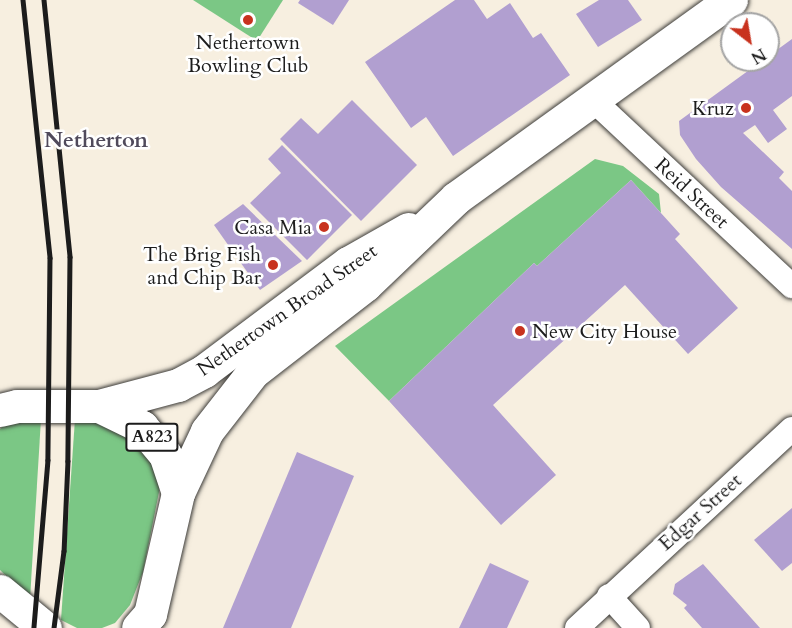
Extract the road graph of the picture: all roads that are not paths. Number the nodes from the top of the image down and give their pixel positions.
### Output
1 (731, 0) edge
2 (592, 99) junction
3 (436, 214) junction
4 (792, 286) edge
5 (6, 406) edge
6 (99, 406) junction
7 (792, 429) edge
8 (178, 493) junction
9 (0, 591) edge
10 (609, 596) junction
11 (25, 617) edge
12 (146, 623) edge
13 (577, 628) edge
14 (638, 628) edge

1 - 2 main road, Nethertown Broad Street
2 - 3 main road, Nethertown Broad Street
2 - 4 street, Reid Street
3 - 6 main road, Nethertown Broad Street
3 - 8 main road, Nethertown Broad Street
5 - 6 main road, A823
6 - 8 main road, A823
7 - 10 street, Edgar Street
8 - 12 main road, Nethertown Broad Street
9 - 11 main road
10 - 13 street, Edgar Street
10 - 14 street

